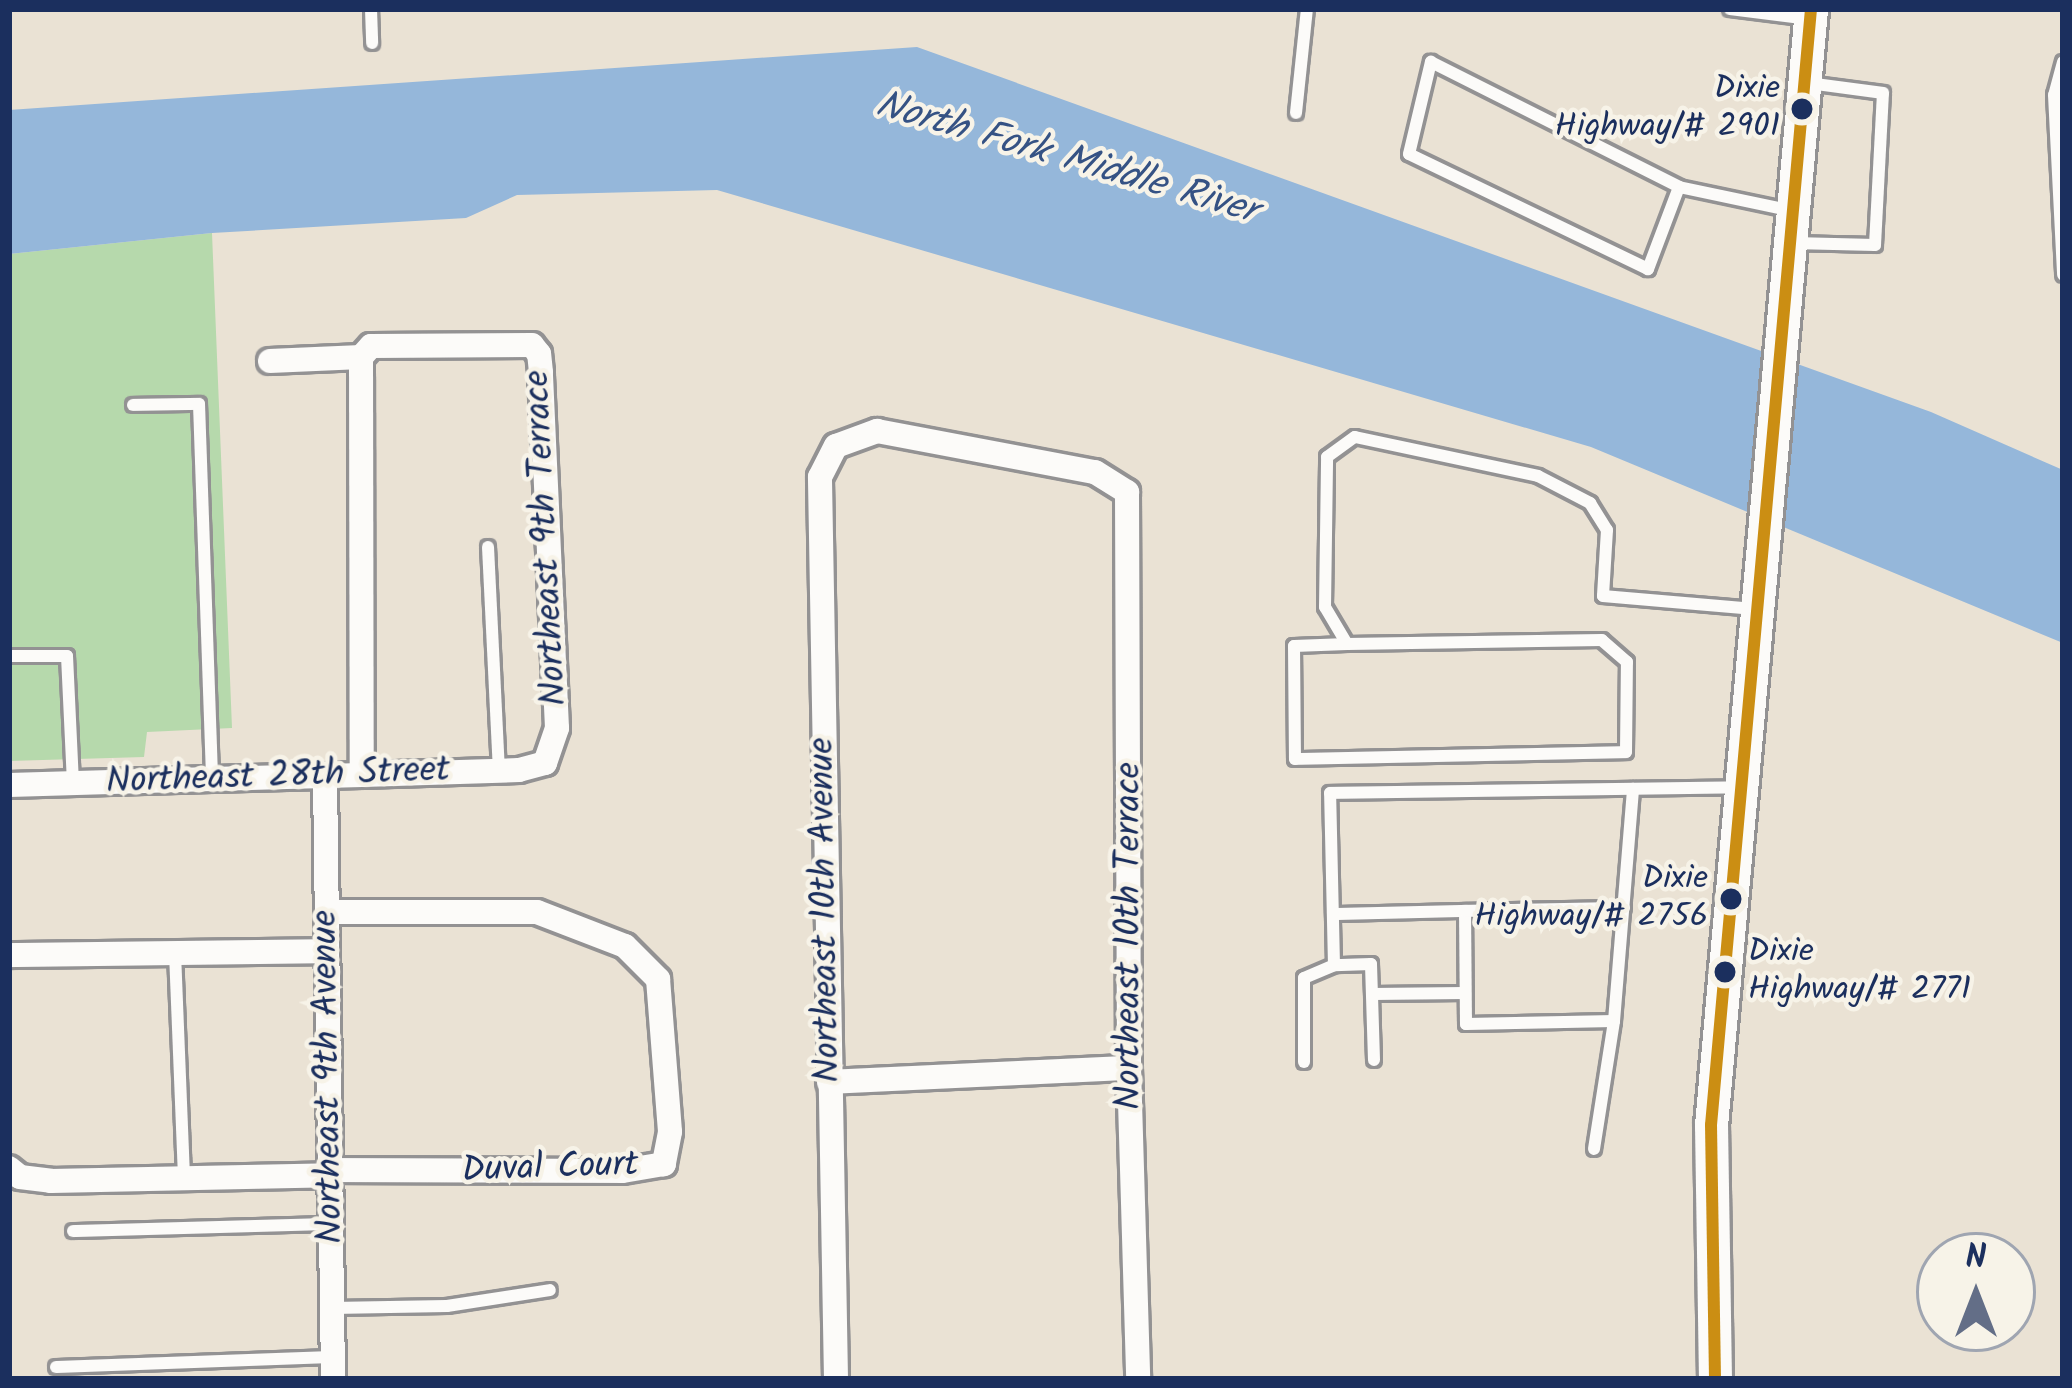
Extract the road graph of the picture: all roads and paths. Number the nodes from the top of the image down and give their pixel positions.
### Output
1 (370, 9) edge
2 (1307, 9) edge
3 (1730, 9) edge
4 (1811, 14) edge
5 (372, 43) dead end
6 (2063, 62) edge
7 (1805, 82) junction
8 (1295, 113) dead end
9 (1679, 187) junction
10 (1794, 227) junction
11 (2063, 275) edge
12 (362, 357) junction
13 (270, 361) dead end
14 (133, 406) dead end
15 (1127, 493) joint
16 (488, 547) dead end
17 (1756, 609) junction
18 (1347, 644) junction
19 (9, 656) edge
20 (545, 763) joint
21 (500, 771) junction
22 (362, 775) junction
23 (325, 776) junction
24 (212, 779) junction
25 (74, 783) junction
26 (9, 785) edge
27 (1738, 787) junction
28 (1633, 789) junction
29 (1624, 908) junction
30 (1465, 911) junction
31 (327, 912) junction
32 (1333, 914) junction
33 (175, 951) junction
34 (328, 951) junction
35 (9, 955) edge
36 (1334, 964) junction
37 (1465, 993) junction
38 (1372, 994) junction
39 (1614, 1021) junction
40 (1374, 1060) dead end
41 (1304, 1062) dead end
42 (1129, 1068) junction
43 (829, 1082) junction
44 (1594, 1149) dead end
45 (9, 1168) edge
46 (331, 1173) junction
47 (184, 1178) junction
48 (332, 1224) junction
49 (74, 1232) dead end
50 (550, 1290) dead end
51 (332, 1308) junction
52 (56, 1367) dead end
53 (333, 1368) edge
54 (836, 1379) edge
55 (1138, 1379) edge
56 (1715, 1379) edge

1 - 5 lane
2 - 8 lane
3 - 4 lane
4 - 7 main road
6 - 11 lane
7 - 10 main road
7 - 10 lane
9 - 9 lane
9 - 10 lane
10 - 17 main road
12 - 13 street, Northeast 9th Terrace
12 - 20 street, Northeast 9th Terrace
12 - 22 street
14 - 24 lane
15 - 42 street, Northeast 10th Terrace
15 - 43 street, Northeast 10th Avenue
16 - 21 lane
17 - 18 lane
17 - 27 main road
18 - 18 lane
19 - 25 lane
20 - 21 street, Northeast 28th Street
21 - 22 street, Northeast 28th Street
22 - 23 street, Northeast 28th Street
23 - 24 street, Northeast 28th Street
23 - 31 street, Northeast 9th Avenue
24 - 25 street, Northeast 28th Street
25 - 26 street, Northeast 28th Street
27 - 28 lane
27 - 56 main road
28 - 29 lane
28 - 32 lane
29 - 30 lane
29 - 39 lane
30 - 32 lane
30 - 37 lane
31 - 34 street, Northeast 9th Avenue
31 - 46 street, Duval Court
32 - 36 lane
33 - 34 street
33 - 35 street
33 - 47 lane
34 - 46 street, Northeast 9th Avenue
36 - 38 lane
36 - 41 lane
37 - 38 lane
37 - 39 lane
38 - 40 lane
39 - 44 lane
42 - 43 street
42 - 55 street, Northeast 10th Terrace
43 - 54 street, Northeast 10th Avenue
45 - 47 street
46 - 47 street
46 - 48 street, Northeast 9th Avenue
48 - 49 lane
48 - 51 street, Northeast 9th Avenue
50 - 51 lane
51 - 53 street, Northeast 9th Avenue
52 - 53 lane

